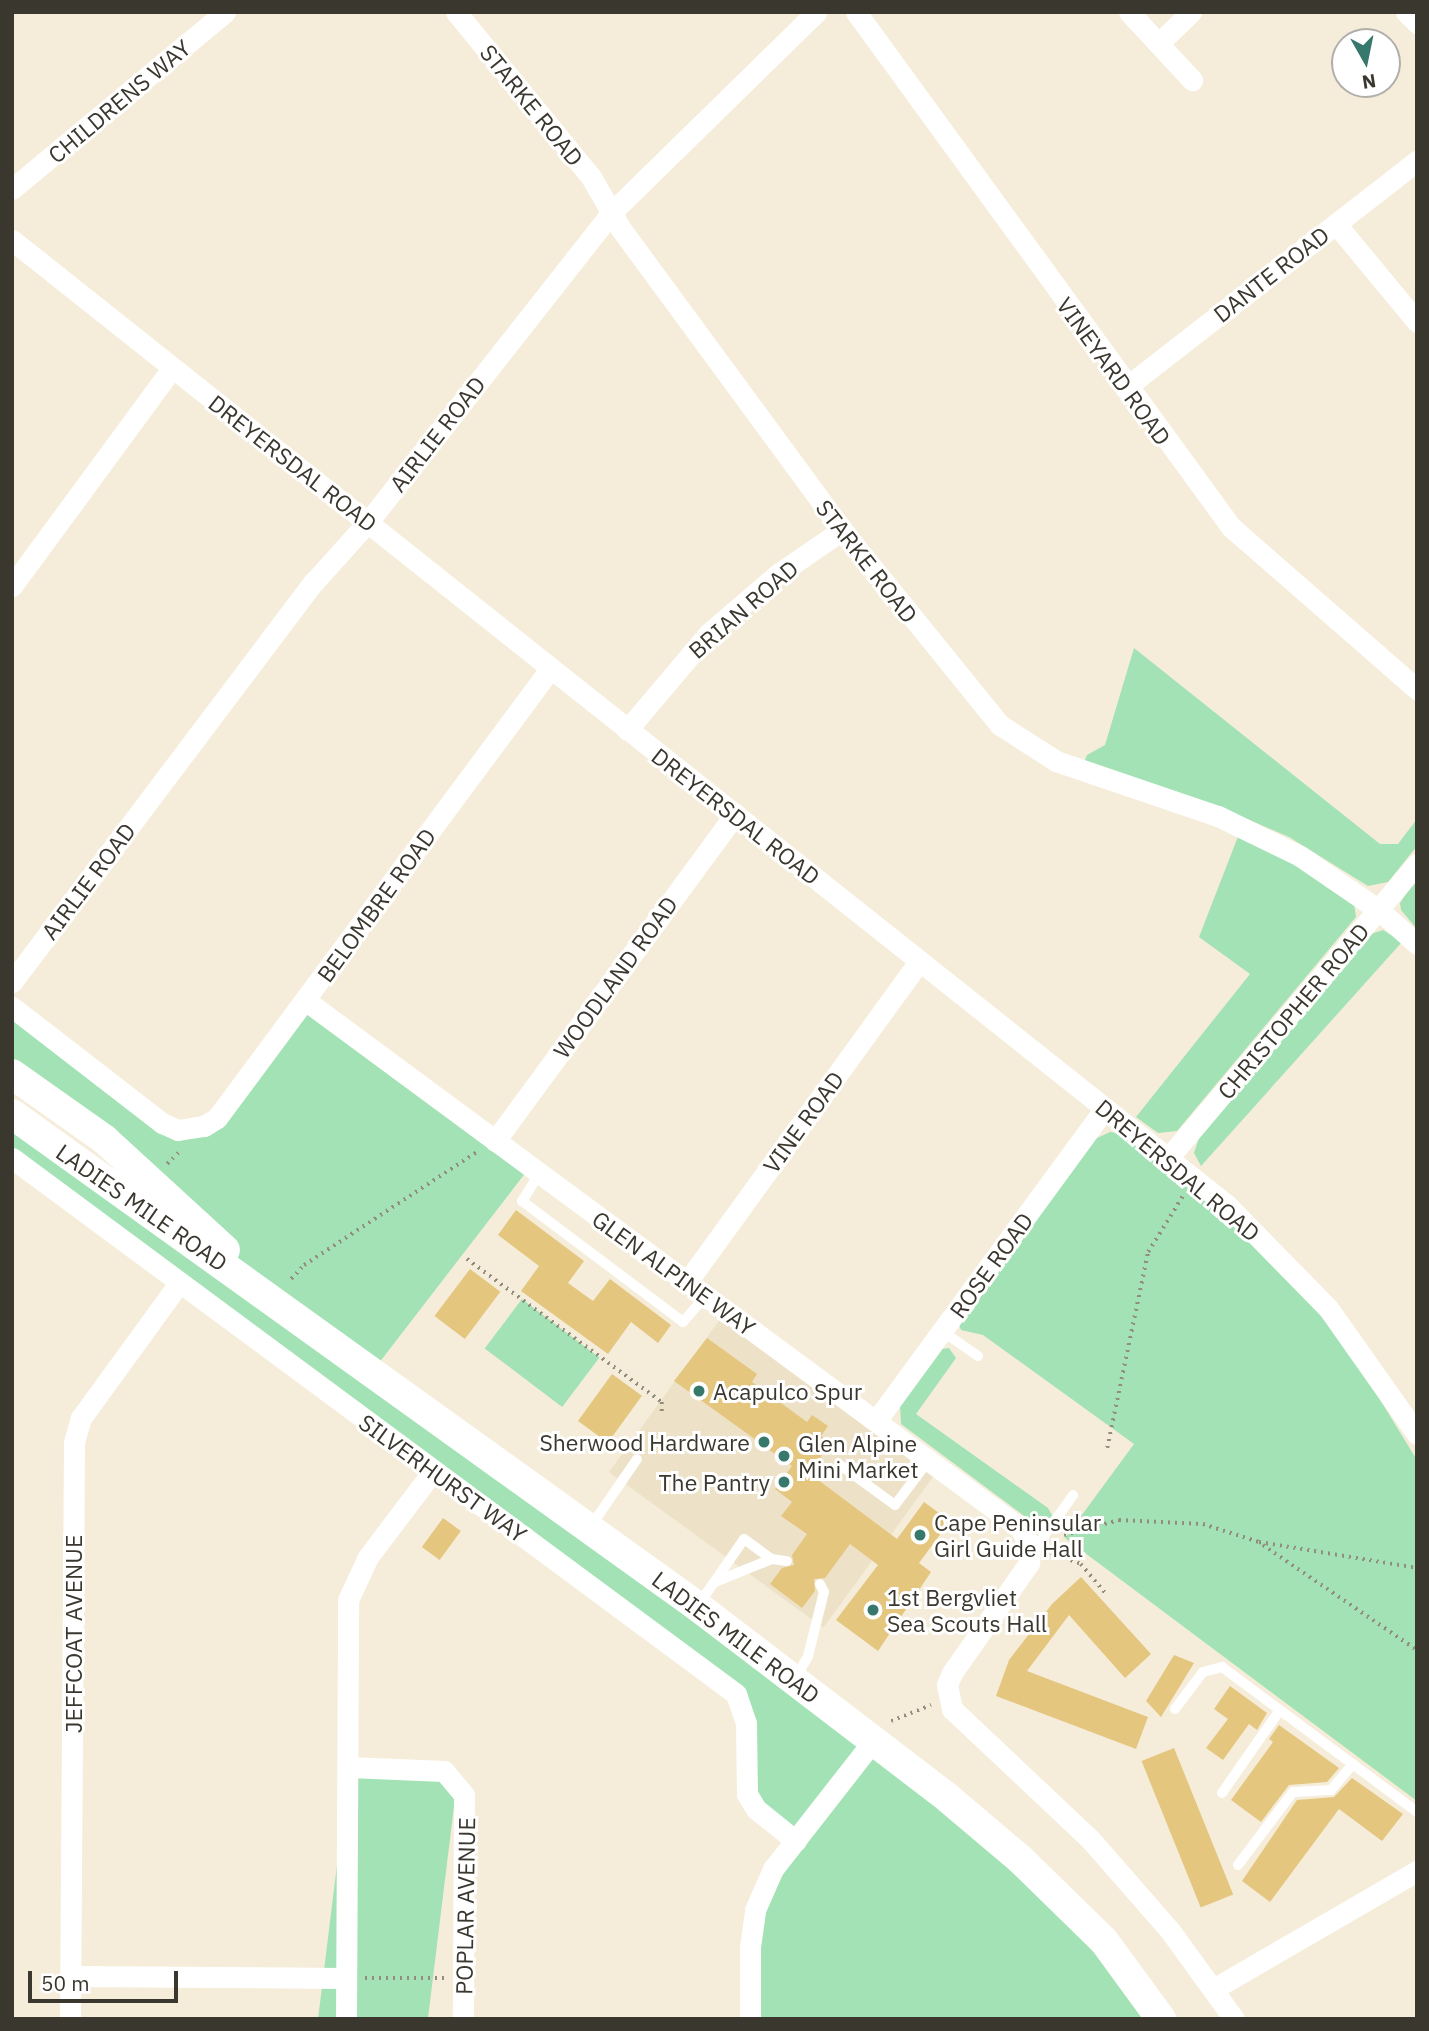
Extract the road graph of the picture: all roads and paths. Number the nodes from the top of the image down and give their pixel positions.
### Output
1 (225, 12) edge
2 (456, 12) edge
3 (816, 12) edge
4 (856, 12) edge
5 (1129, 12) edge
6 (1191, 12) edge
7 (1406, 12) edge
8 (1417, 23) edge
9 (1158, 44) junction
10 (1192, 80) dead end
11 (1417, 161) edge
12 (12, 189) edge
13 (612, 212) junction
14 (1336, 224) junction
15 (12, 240) edge
16 (1417, 322) edge
17 (173, 368) junction
18 (1125, 388) junction
19 (368, 522) junction
20 (842, 530) junction
21 (12, 586) edge
22 (551, 668) junction
23 (1417, 689) edge
24 (627, 730) junction
25 (735, 814) junction
26 (1417, 864) edge
27 (1379, 910) junction
28 (1417, 944) edge
29 (919, 961) junction
30 (12, 982) edge
31 (305, 1000) junction
32 (12, 1007) edge
33 (12, 1074) edge
34 (1105, 1108) junction
35 (12, 1114) edge
36 (495, 1141) junction
37 (1169, 1157) junction
38 (12, 1158) edge
39 (539, 1174) junction
40 (1195, 1178) junction
41 (467, 1259) dead end
42 (687, 1282) junction
43 (179, 1283) junction
44 (281, 1289) junction
45 (706, 1296) junction
46 (942, 1331) junction
47 (978, 1356) dead end
48 (662, 1415) dead end
49 (876, 1421) junction
50 (1417, 1434) edge
51 (1107, 1448) dead end
52 (637, 1460) dead end
53 (929, 1460) junction
54 (840, 1465) dead end
55 (433, 1471) junction
56 (1073, 1495) dead end
57 (590, 1528) junction
58 (1259, 1542) junction
59 (1035, 1549) junction
60 (772, 1559) junction
61 (787, 1561) dead end
62 (1417, 1568) edge
63 (820, 1584) dead end
64 (706, 1594) junction
65 (1106, 1594) dead end
66 (1417, 1650) edge
67 (795, 1680) junction
68 (948, 1698) junction
69 (1175, 1709) dead end
70 (1280, 1710) junction
71 (882, 1731) junction
72 (1353, 1764) junction
73 (349, 1767) junction
74 (1222, 1793) dead end
75 (1417, 1812) edge
76 (796, 1841) junction
77 (1238, 1865) dead end
78 (1416, 1872) edge
79 (71, 1976) junction
80 (346, 1978) junction
81 (464, 1978) junction
82 (1215, 1988) junction
83 (70, 2019) edge
84 (346, 2019) edge
85 (463, 2019) edge
86 (750, 2019) edge
87 (1161, 2019) edge
88 (1234, 2019) edge

1 - 12 street, CHILDRENS WAY
2 - 13 street, STARKE ROAD
3 - 13 street, AIRLIE ROAD
4 - 18 street, VINEYARD ROAD
5 - 9 street
6 - 9 street
7 - 8 street
9 - 10 street
11 - 14 street, DANTE ROAD
13 - 19 street, AIRLIE ROAD
13 - 20 street, STARKE ROAD
14 - 16 street
14 - 18 street, DANTE ROAD
15 - 17 street, DREYERSDAL ROAD
17 - 19 street, DREYERSDAL ROAD
17 - 21 street
18 - 23 street, VINEYARD ROAD
19 - 22 street, DREYERSDAL ROAD
19 - 30 street, AIRLIE ROAD
20 - 24 street, BRIAN ROAD
20 - 27 street, STARKE ROAD
22 - 24 street, DREYERSDAL ROAD
22 - 31 street, BELOMBRE ROAD
24 - 25 street, DREYERSDAL ROAD
25 - 29 street, DREYERSDAL ROAD
25 - 36 street, WOODLAND ROAD
26 - 27 street, CHRISTOPHER ROAD
27 - 28 street, STARKE ROAD
27 - 37 street, CHRISTOPHER ROAD
29 - 34 street, DREYERSDAL ROAD
29 - 42 street, VINE ROAD
31 - 32 street, BELOMBRE ROAD
31 - 36 street, GLEN ALPINE WAY
33 - 44 main road, LADIES MILE ROAD
34 - 37 street, DREYERSDAL ROAD
34 - 46 street, ROSE ROAD
35 - 44 main road, LADIES MILE ROAD
36 - 39 street, GLEN ALPINE WAY
36 - 44 path
37 - 40 street, DREYERSDAL ROAD
38 - 43 street, SILVERHURST WAY
39 - 42 street, GLEN ALPINE WAY
39 - 45 lane
40 - 50 street, DREYERSDAL ROAD
40 - 51 path
41 - 48 path
42 - 45 street, GLEN ALPINE WAY
43 - 55 street, SILVERHURST WAY
43 - 79 street, JEFFCOAT AVENUE
44 - 57 main road, LADIES MILE ROAD
45 - 49 street, GLEN ALPINE WAY
46 - 47 lane
46 - 49 street, ROSE ROAD
49 - 53 street, GLEN ALPINE WAY
52 - 57 lane
53 - 54 lane
53 - 59 street, GLEN ALPINE WAY
55 - 73 street
55 - 76 street, SILVERHURST WAY
56 - 59 lane
57 - 64 main road, LADIES MILE ROAD
58 - 59 path
58 - 62 path
58 - 66 path
59 - 65 path
59 - 68 street
60 - 61 lane
60 - 64 lane
60 - 64 lane
63 - 67 lane
64 - 67 main road, LADIES MILE ROAD
67 - 71 main road, LADIES MILE ROAD
68 - 71 path
68 - 82 street
69 - 70 lane
70 - 72 lane
70 - 74 lane
71 - 76 street
71 - 87 main road, LADIES MILE ROAD
72 - 75 lane
72 - 77 lane
73 - 80 street
73 - 81 street, POPLAR AVENUE
76 - 86 street
78 - 82 street
79 - 80 street
79 - 83 street, JEFFCOAT AVENUE
80 - 81 path
80 - 84 street
81 - 85 street, POPLAR AVENUE
82 - 88 street

